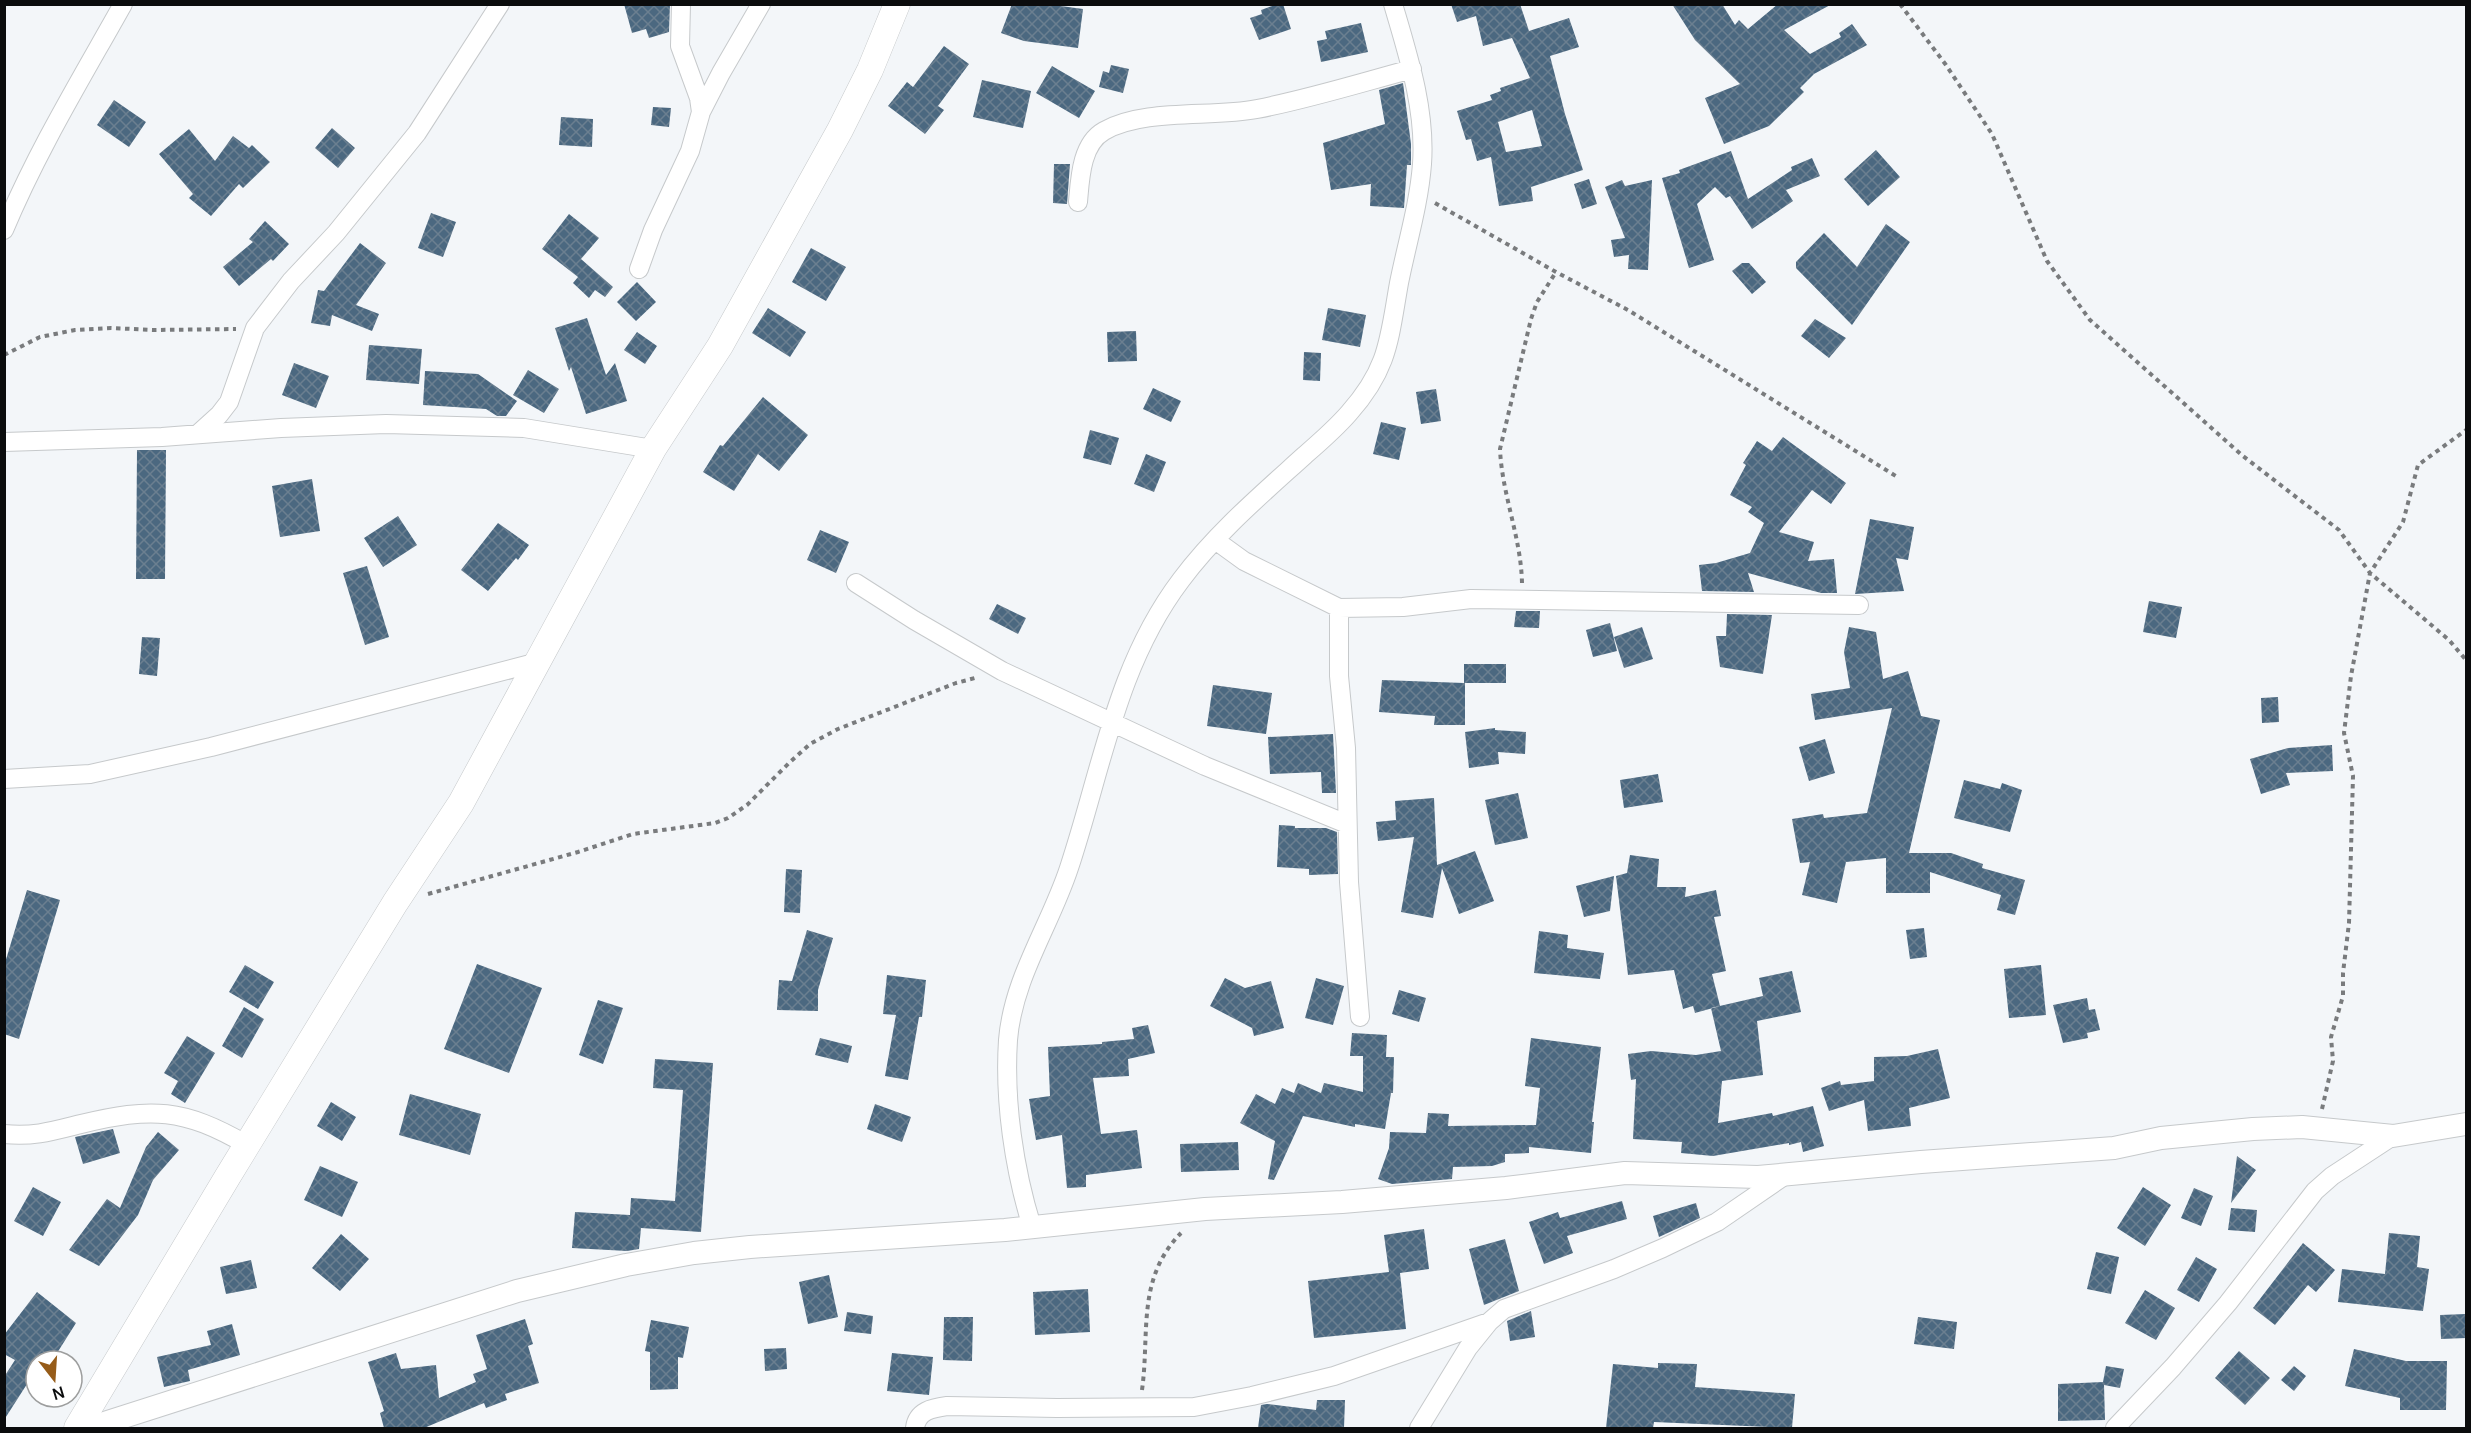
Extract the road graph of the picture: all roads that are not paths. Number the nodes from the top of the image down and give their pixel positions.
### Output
1 (123, 4) edge
2 (500, 4) edge
3 (681, 4) edge
4 (760, 4) edge
5 (897, 4) edge
6 (1393, 4) edge
7 (1412, 69) junction
8 (701, 111) junction
9 (1078, 202) dead end
10 (4, 230) edge
11 (639, 269) dead end
12 (198, 434) junction
13 (4, 442) edge
14 (653, 449) junction
15 (1215, 540) junction
16 (856, 583) dead end
17 (1859, 605) dead end
18 (1339, 608) junction
19 (538, 662) junction
20 (1111, 722) junction
21 (4, 779) edge
22 (1347, 824) junction
23 (1360, 1017) dead end
24 (2466, 1124) edge
25 (4, 1134) edge
26 (2393, 1136) junction
27 (247, 1145) junction
28 (1787, 1174) junction
29 (1032, 1227) junction
30 (1489, 1322) junction
31 (77, 1428) edge
32 (89, 1428) edge
33 (915, 1428) edge
34 (1419, 1428) edge
35 (2115, 1428) edge

1 - 10 street
2 - 12 street
3 - 8 street
4 - 8 street
5 - 14 main road
6 - 7 street
7 - 9 street
7 - 15 street
8 - 11 street
12 - 13 street
12 - 14 street
14 - 19 main road
15 - 18 street
15 - 20 street
16 - 20 street
17 - 18 street
18 - 22 street
19 - 21 street
19 - 27 main road
20 - 22 street
20 - 29 street
22 - 23 street
24 - 26 street
25 - 27 street
26 - 28 street
26 - 35 street
27 - 31 main road
28 - 29 street
28 - 30 street
29 - 32 street
30 - 33 street
30 - 34 street

